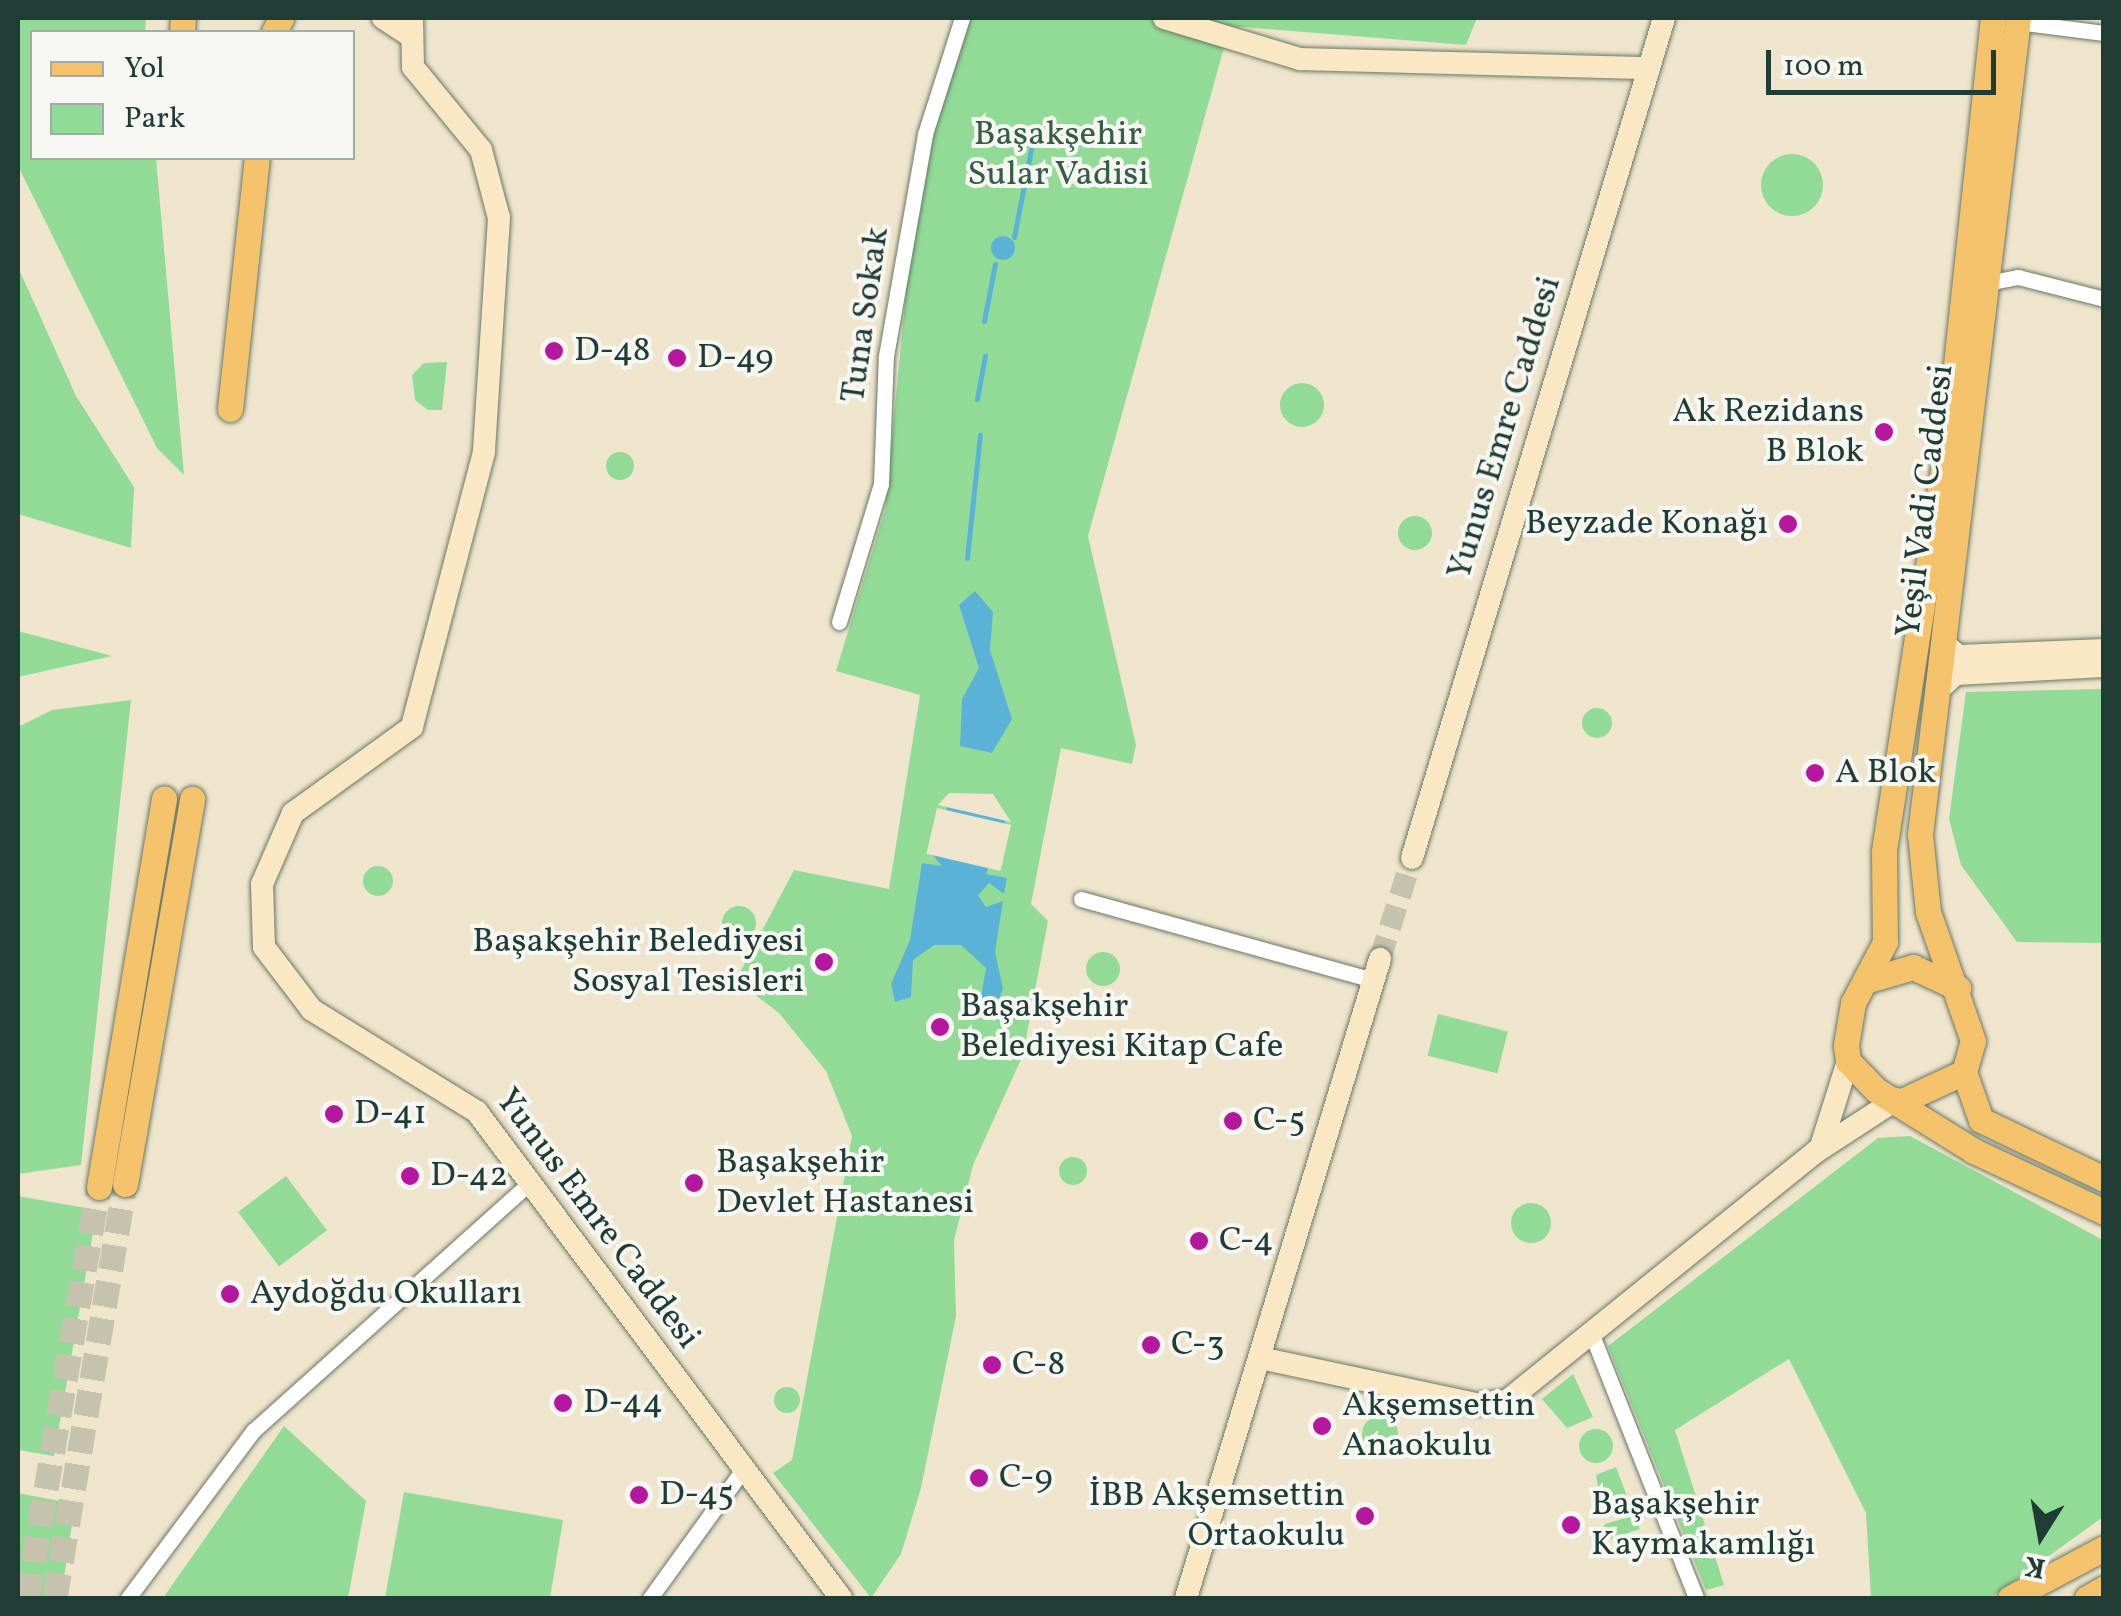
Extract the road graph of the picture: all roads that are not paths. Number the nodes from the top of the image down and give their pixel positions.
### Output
1 (383, 18) edge
2 (962, 18) edge
3 (1164, 18) edge
4 (1664, 18) edge
5 (2009, 19) edge
6 (410, 26) edge
7 (2104, 33) edge
8 (1649, 68) junction
9 (257, 160) edge
10 (1992, 244) junction
11 (2018, 277) junction
12 (1987, 283) junction
13 (2104, 299) edge
14 (230, 409) dead end
15 (839, 622) dead end
16 (1944, 644) junction
17 (2104, 650) edge
18 (2104, 666) edge
19 (1938, 690) junction
20 (164, 798) dead end
21 (192, 799) dead end
22 (1412, 858) tunnel mouth
23 (1080, 900) dead end
24 (1377, 970) joint
25 (1872, 980) junction
26 (1958, 988) junction
27 (1848, 1061) junction
28 (1964, 1072) junction
29 (1900, 1100) junction
30 (1817, 1151) junction
31 (2104, 1179) edge
32 (529, 1183) junction
33 (125, 1184) tunnel mouth
34 (98, 1186) tunnel mouth
35 (2104, 1212) edge
36 (1592, 1335) junction
37 (1260, 1358) junction
38 (742, 1471) junction
39 (2104, 1548) edge
40 (2104, 1588) edge
41 (128, 1598) edge
42 (650, 1598) edge
43 (841, 1598) edge
44 (1186, 1598) edge
45 (1696, 1598) edge
46 (2010, 1598) edge
47 (2088, 1598) edge

1 - 6 street
2 - 15 street, Tuna Sokak
3 - 8 street
4 - 8 street, Yunus Emre Caddesi
5 - 7 street
5 - 10 main road, Yeşil Vadi Caddesi
5 - 25 main road, Yeşil Vadi Caddesi
6 - 32 street, Yunus Emre Caddesi
8 - 22 street, Yunus Emre Caddesi
9 - 14 main road
10 - 11 street
10 - 12 main road, Yeşil Vadi Caddesi
11 - 12 street
11 - 13 street
12 - 16 main road, Yeşil Vadi Caddesi
16 - 17 street
16 - 19 main road, Yeşil Vadi Caddesi
18 - 19 street
19 - 26 main road, Yeşil Vadi Caddesi
20 - 34 main road
21 - 33 main road
23 - 24 street
24 - 37 street
25 - 26 main road
25 - 27 main road, Yeşil Vadi Caddesi
26 - 28 main road, Yeşil Vadi Caddesi
27 - 29 main road
27 - 30 street
28 - 29 main road
28 - 31 main road
29 - 30 street
29 - 35 main road
30 - 36 street
32 - 38 street, Yunus Emre Caddesi
32 - 41 street
36 - 37 street
36 - 45 street
37 - 44 street
38 - 42 street
38 - 43 street, Yunus Emre Caddesi
39 - 46 main road
40 - 47 main road

